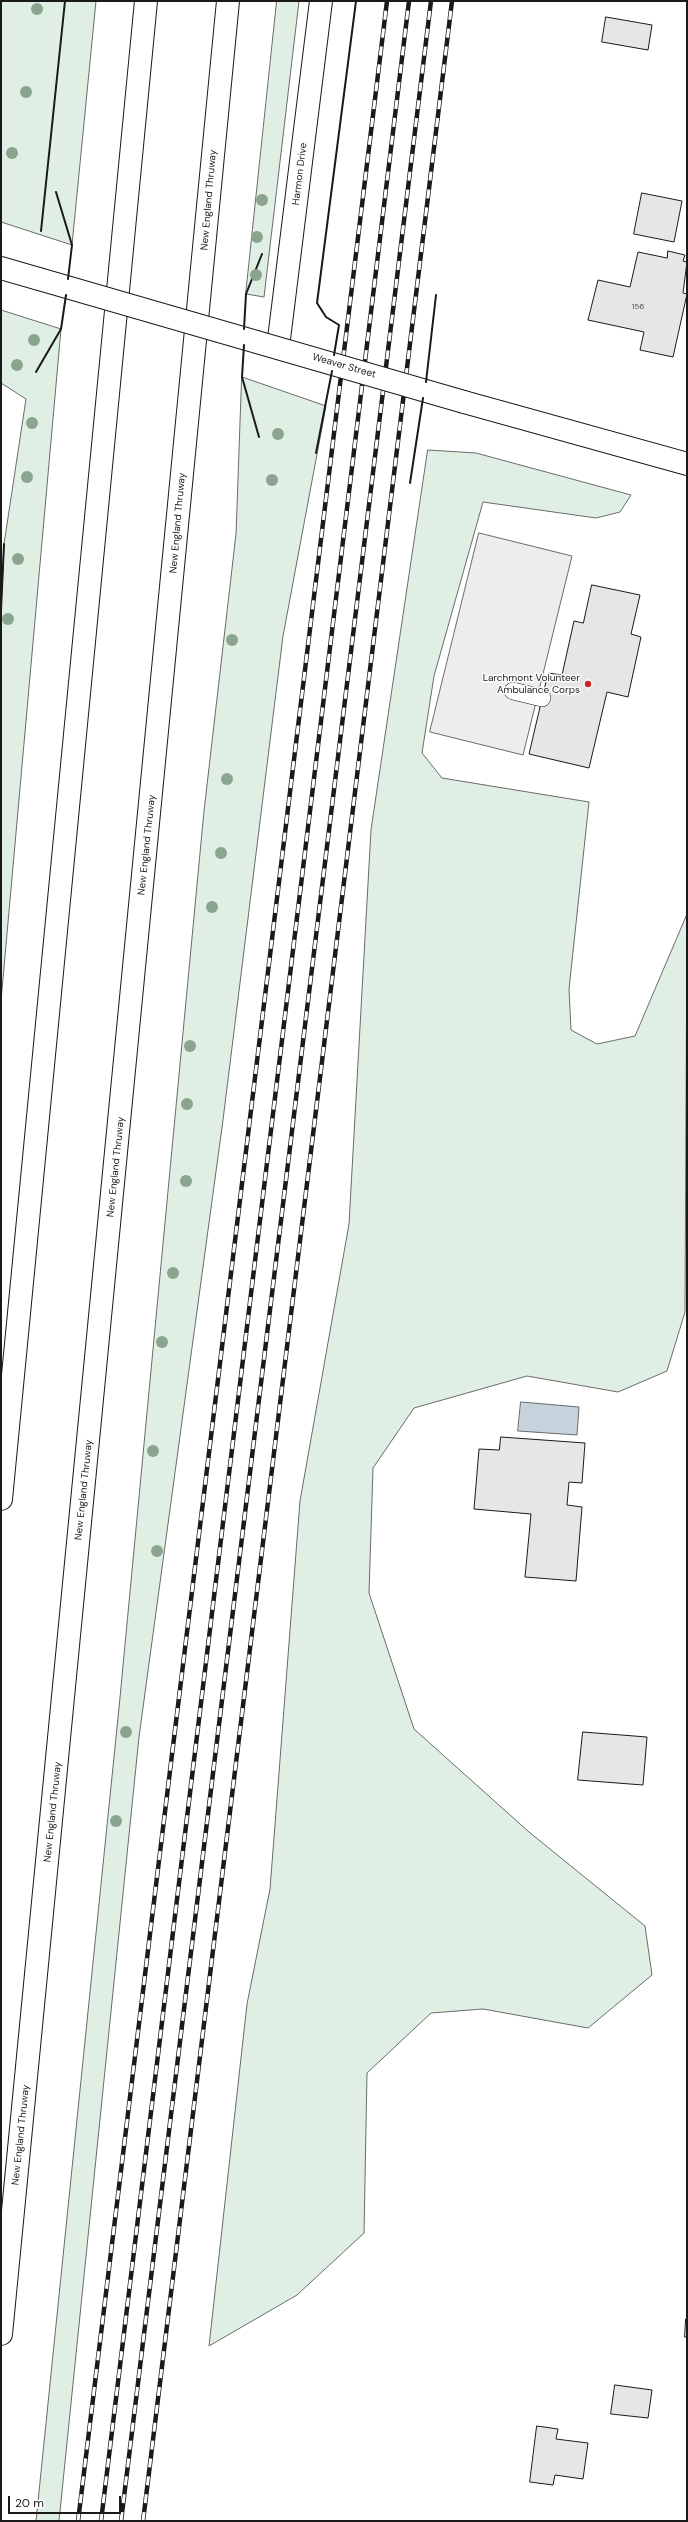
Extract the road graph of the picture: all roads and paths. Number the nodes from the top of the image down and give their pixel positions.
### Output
1 (146, 1) edge
2 (228, 1) edge
3 (320, 1) edge
4 (1, 268) edge
5 (278, 347) junction
6 (687, 464) edge
7 (513, 691) dead end
8 (542, 698) dead end
9 (1, 1499) edge
10 (1, 2334) edge

1 - 9 main road
2 - 10 main road, New England Thruway
3 - 5 main road, Harmon Drive
4 - 5 main road, Weaver Street, bridge
5 - 6 main road, Weaver Street, bridge
7 - 8 lane

